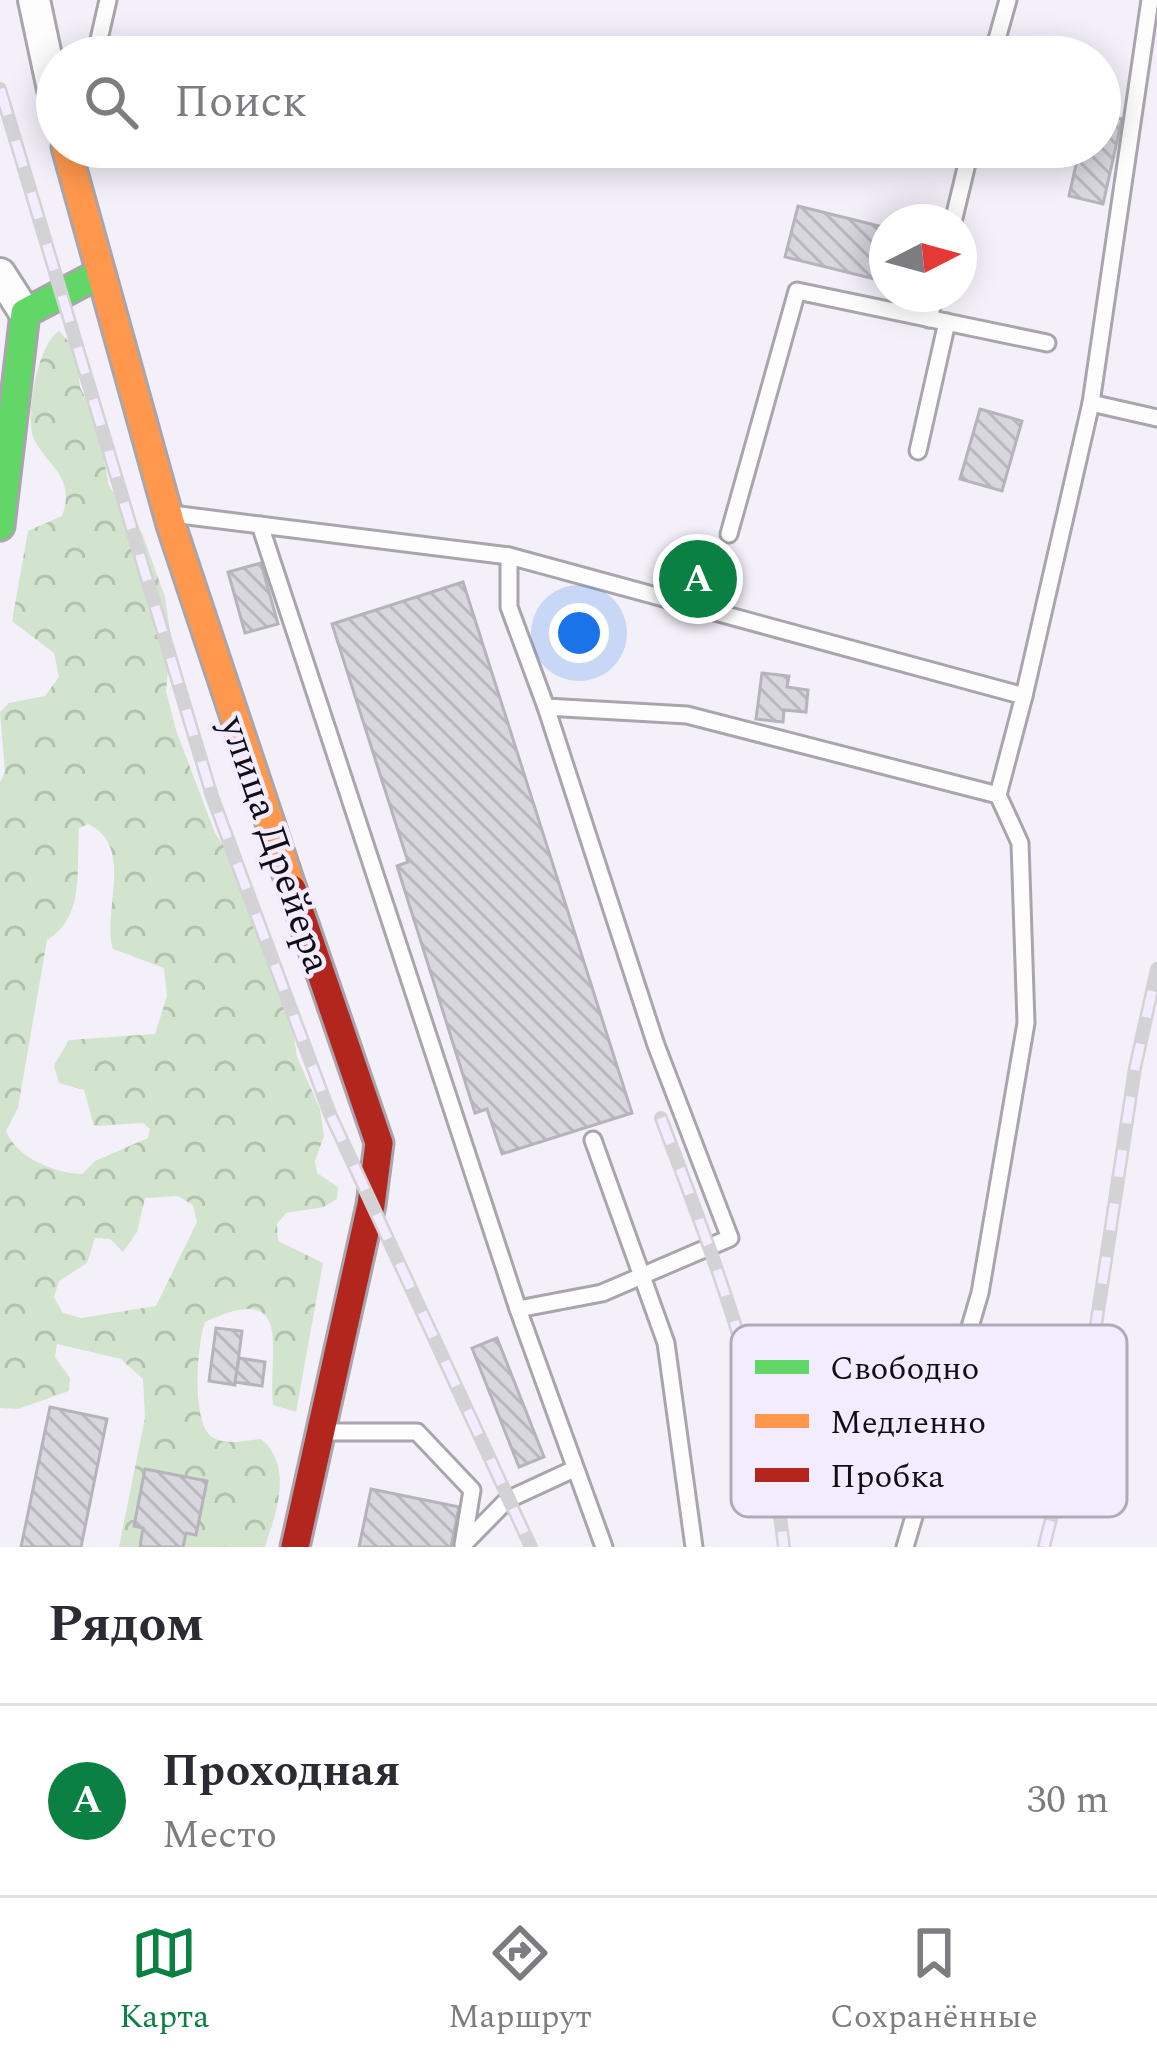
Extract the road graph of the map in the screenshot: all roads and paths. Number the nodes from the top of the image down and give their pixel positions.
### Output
1 (34, 0) edge
2 (108, 0) edge
3 (1008, 0) edge
4 (1150, 0) edge
5 (42, 36) edge
6 (99, 36) edge
7 (998, 36) edge
8 (73, 168) edge
9 (966, 168) edge
10 (957, 204) edge
11 (0, 274) edge
12 (95, 276) junction
13 (931, 312) edge
14 (25, 313) junction
15 (929, 319) junction
16 (947, 322) junction
17 (1047, 343) dead end
18 (1091, 403) junction
19 (1157, 418) edge
20 (918, 451) dead end
21 (164, 512) junction
22 (260, 525) junction
23 (0, 526) edge
24 (729, 534) dead end
25 (509, 556) junction
26 (1024, 696) junction
27 (546, 707) junction
28 (998, 795) junction
29 (593, 1140) dead end
30 (643, 1276) junction
31 (518, 1309) junction
32 (971, 1325) edge
33 (319, 1432) junction
34 (572, 1470) junction
35 (914, 1517) edge
36 (462, 1546) edge
37 (296, 1547) edge
38 (604, 1547) edge
39 (694, 1547) edge
40 (905, 1547) edge

1 - 5 street
2 - 6 lane
3 - 7 lane
4 - 18 lane
8 - 12 street, улица Дрейера
9 - 10 lane
11 - 14 street
12 - 14 street
12 - 21 street, улица Дрейера
13 - 15 lane
14 - 23 street
15 - 16 lane
15 - 24 lane
16 - 17 lane
16 - 20 lane
18 - 19 lane
18 - 26 lane
21 - 22 lane
21 - 33 street, улица Дрейера
22 - 25 lane
22 - 31 lane
25 - 26 lane
25 - 27 lane
26 - 28 lane
27 - 28 lane
27 - 30 lane
28 - 32 lane
29 - 30 lane
30 - 31 lane
30 - 39 lane
31 - 34 lane
33 - 36 lane
33 - 37 street, улица Дрейера
34 - 36 lane
34 - 38 lane
35 - 40 lane

